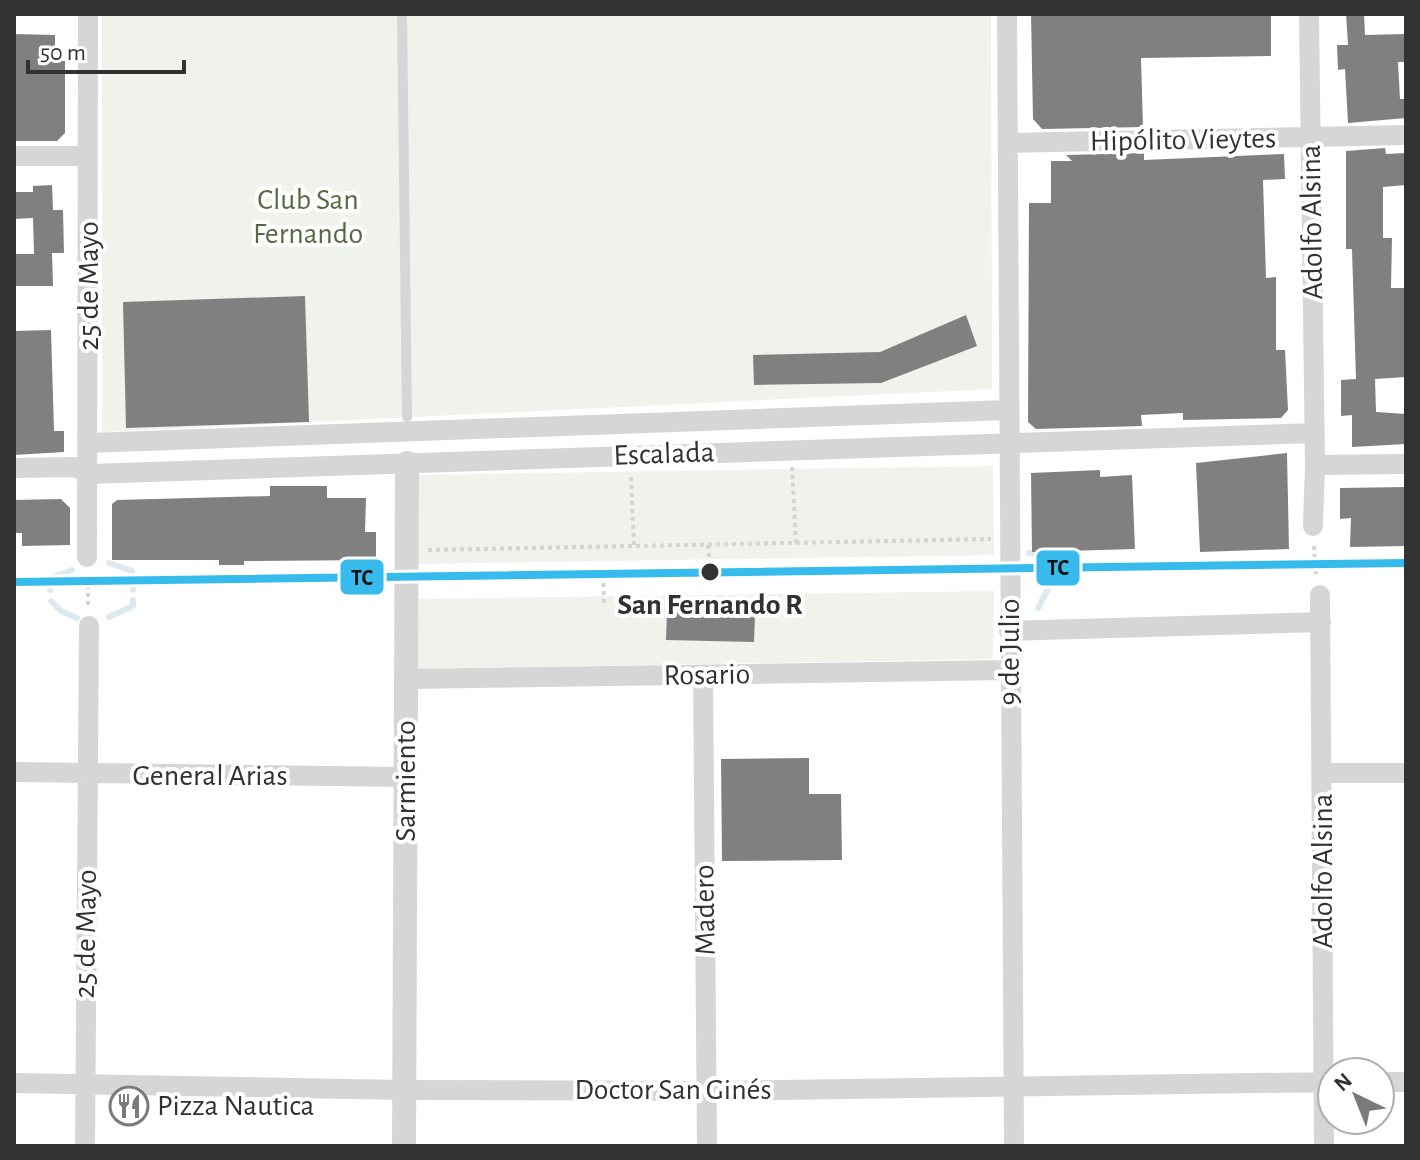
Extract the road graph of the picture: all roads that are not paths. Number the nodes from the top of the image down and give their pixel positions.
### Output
1 (88, 14) edge
2 (402, 14) edge
3 (1007, 14) edge
4 (1309, 14) edge
5 (1406, 135) edge
6 (1311, 137) junction
7 (1008, 143) junction
8 (14, 156) edge
9 (88, 156) junction
10 (1007, 410) junction
11 (407, 424) junction
12 (1314, 433) junction
13 (89, 443) junction
14 (1011, 445) junction
15 (407, 463) junction
16 (1406, 464) edge
17 (1315, 465) junction
18 (14, 468) edge
19 (89, 474) junction
20 (1313, 526) road end
21 (87, 557) road end
22 (1320, 595) road end
23 (1321, 622) junction
24 (89, 626) road end
25 (1009, 631) junction
26 (1009, 670) junction
27 (703, 675) junction
28 (406, 679) junction
29 (14, 772) edge
30 (1323, 773) junction
31 (1406, 773) edge
32 (88, 775) junction
33 (406, 777) junction
34 (1328, 1056) edge
35 (1316, 1082) edge
36 (14, 1083) edge
37 (85, 1084) junction
38 (1015, 1088) junction
39 (405, 1090) junction
40 (707, 1091) junction
41 (85, 1146) edge
42 (404, 1146) edge
43 (707, 1146) edge
44 (1014, 1146) edge

1 - 9 street, 25 de Mayo
2 - 11 lane
3 - 7 street, 9 de Julio
4 - 6 street, Adolfo Alsina
5 - 6 street, Hipólito Vieytes
6 - 7 street, Hipólito Vieytes
6 - 12 street, Adolfo Alsina
7 - 10 street, 9 de Julio
8 - 9 street
9 - 13 street, 25 de Mayo
10 - 11 street, Escalada
10 - 14 street, 9 de Julio
11 - 13 street, Escalada
11 - 15 street, Sarmiento
12 - 14 street, Escalada
12 - 17 street, Adolfo Alsina
13 - 19 street, 25 de Mayo
14 - 15 street, Escalada
14 - 25 street, 9 de Julio
15 - 19 street, Escalada
15 - 28 street, Sarmiento
16 - 17 street
17 - 20 street, Adolfo Alsina
18 - 19 street, Escalada
19 - 21 street, 25 de Mayo
22 - 23 street, Adolfo Alsina
23 - 25 street
23 - 30 street, Adolfo Alsina
24 - 32 street, 25 de Mayo
25 - 26 street, 9 de Julio
26 - 27 street, Rosario
26 - 38 street, 9 de Julio
27 - 28 street, Rosario
27 - 40 street, Madero
28 - 33 street, Sarmiento
29 - 32 street, General Arias
30 - 31 street
30 - 34 street, Adolfo Alsina
32 - 33 street, General Arias
32 - 37 street, 25 de Mayo
33 - 39 street, Sarmiento
35 - 38 street, Doctor San Ginés
36 - 37 street, Doctor San Ginés
37 - 39 street, Doctor San Ginés
37 - 41 street, 25 de Mayo
38 - 40 street, Doctor San Ginés
38 - 44 street, 9 de Julio
39 - 40 street, Doctor San Ginés
39 - 42 street, Sarmiento
40 - 43 street, Madero

